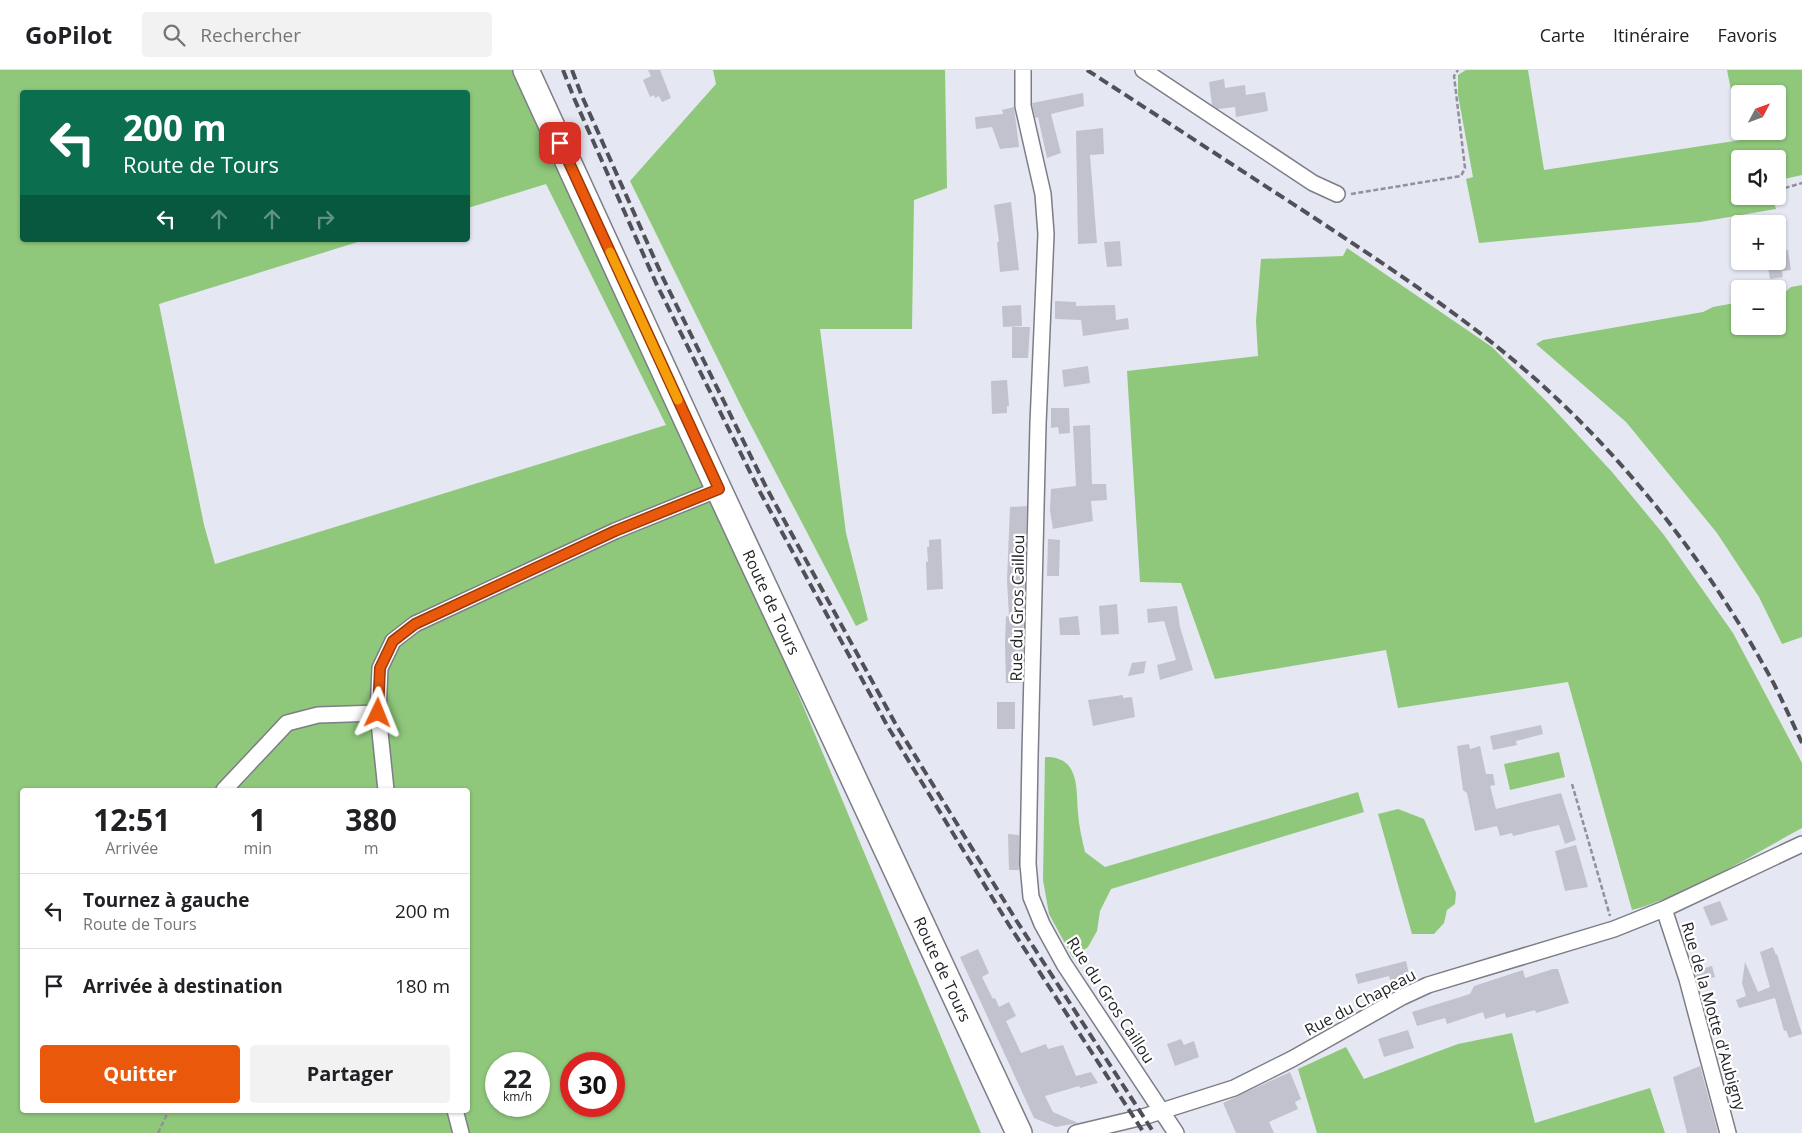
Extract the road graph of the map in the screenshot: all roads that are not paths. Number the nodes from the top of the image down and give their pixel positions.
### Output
1 (526, 70) edge
2 (1023, 70) edge
3 (1142, 70) edge
4 (1337, 194) road end
5 (719, 489) junction
6 (378, 713) junction
7 (226, 788) edge
8 (386, 788) edge
9 (1802, 844) edge
10 (1664, 908) junction
11 (1161, 1112) junction
12 (456, 1113) edge
13 (461, 1133) edge
14 (1019, 1133) edge
15 (1076, 1133) edge
16 (1176, 1133) edge
17 (1728, 1133) edge

1 - 5 main road, Route de Tours
2 - 11 street, Rue du Gros Caillou
3 - 4 street
5 - 6 street
5 - 14 main road, Route de Tours
6 - 7 street
6 - 8 street
9 - 10 street, Rue du Chapeau
10 - 11 street, Rue du Chapeau
10 - 17 street, Rue de la Motte d'Aubigny
11 - 15 street, Rue du Chapeau
11 - 16 street, Rue du Gros Caillou
12 - 13 street

